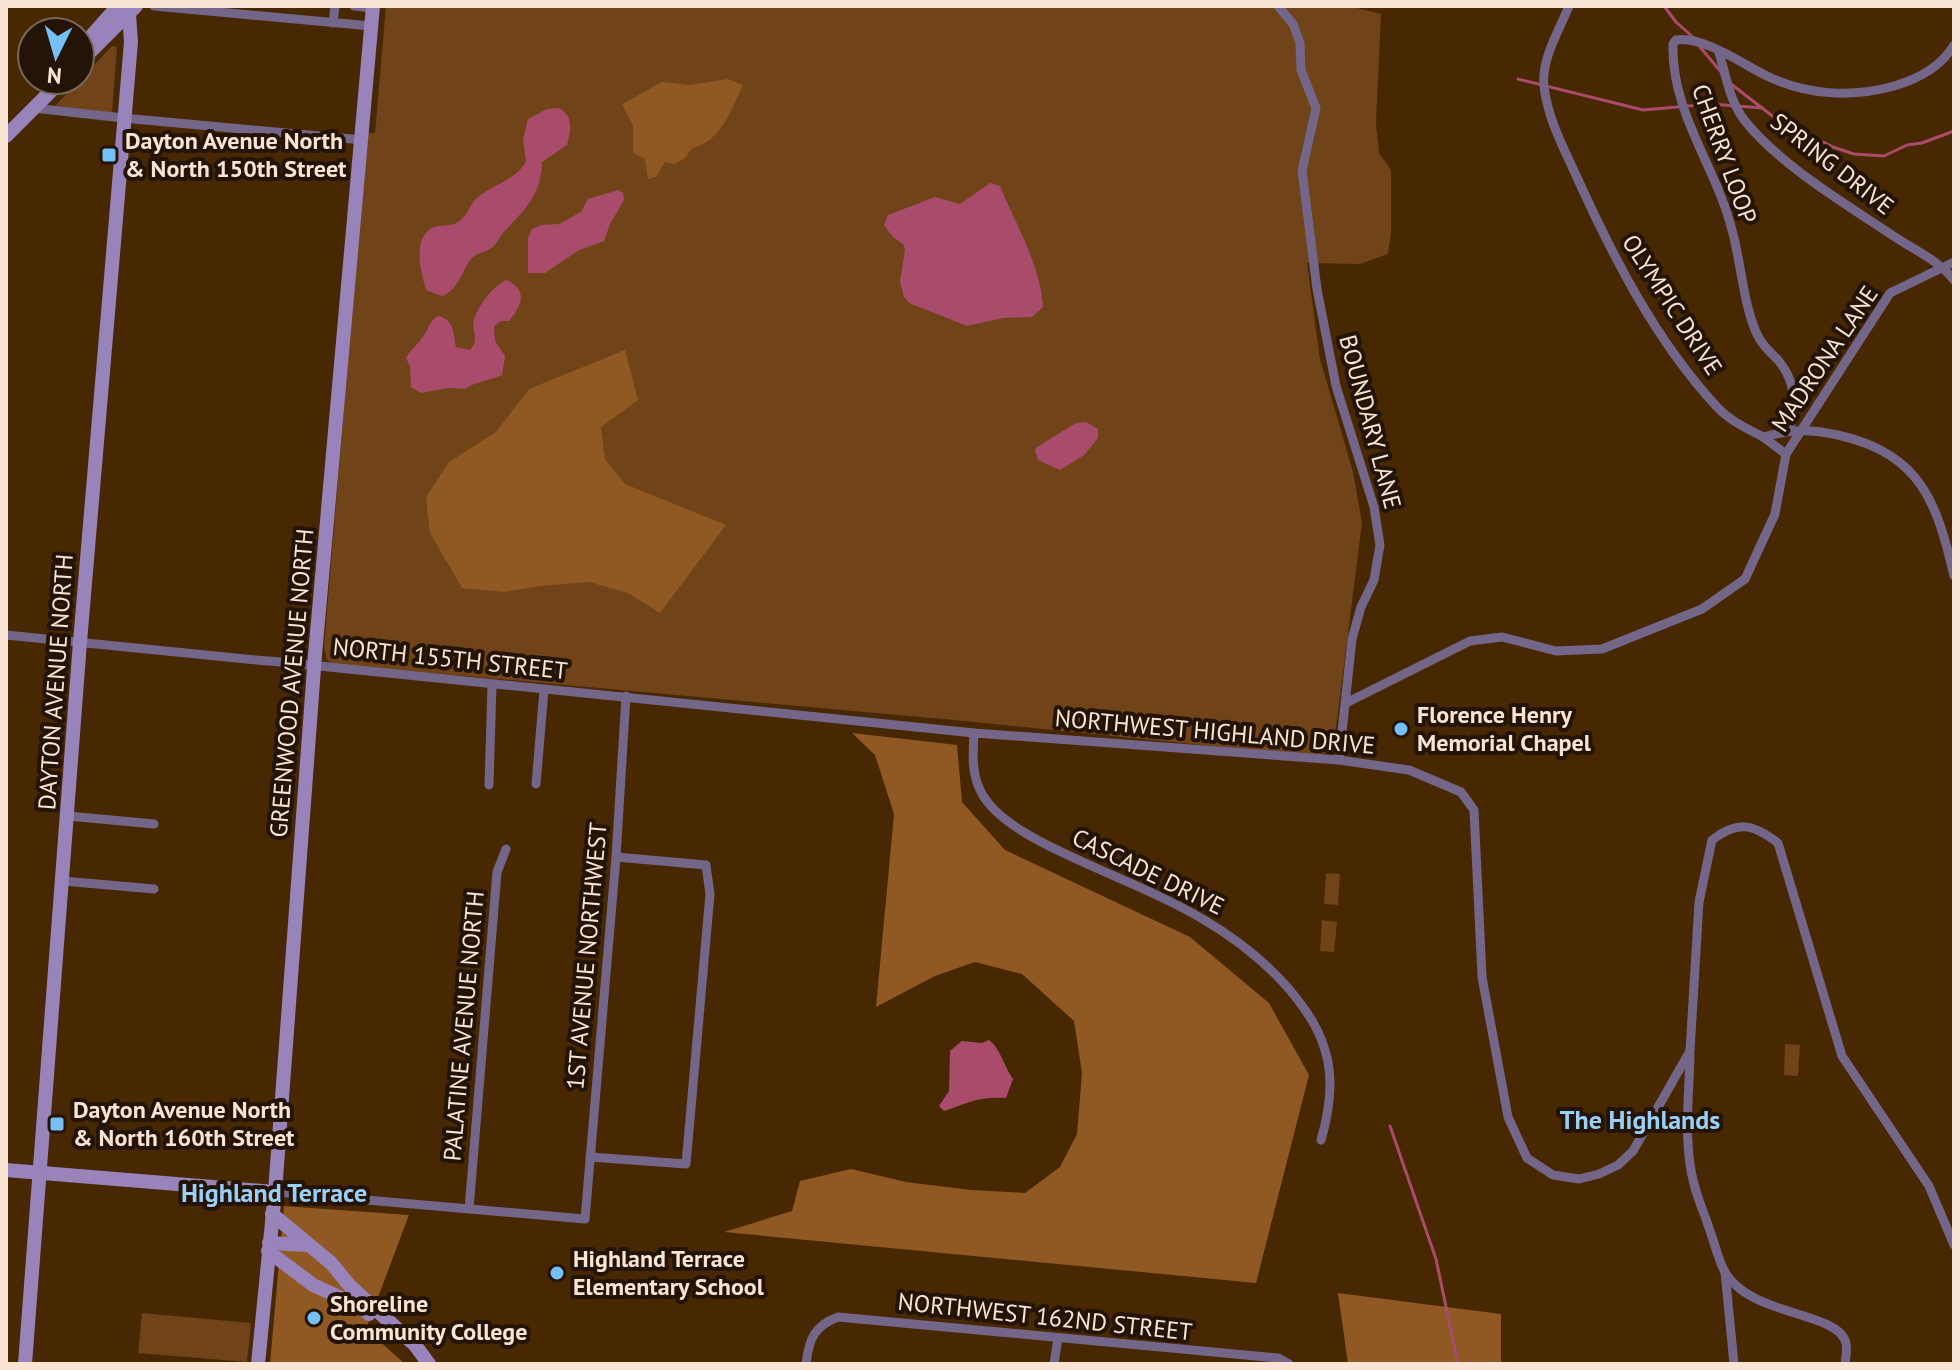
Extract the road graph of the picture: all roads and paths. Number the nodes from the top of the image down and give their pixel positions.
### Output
1 (154, 6) edge
2 (335, 6) edge
3 (354, 6) edge
4 (1278, 6) edge
5 (1569, 6) edge
6 (373, 7) edge
7 (126, 8) edge
8 (222, 9) edge
9 (333, 23) junction
10 (371, 26) junction
11 (96, 35) edge
12 (96, 43) edge
13 (1954, 45) edge
14 (1719, 53) junction
15 (42, 96) edge
16 (45, 96) edge
17 (33, 108) junction
18 (123, 118) junction
19 (9, 129) edge
20 (363, 140) junction
21 (1954, 262) edge
22 (1942, 266) junction
23 (1954, 280) edge
24 (1793, 430) junction
25 (1763, 437) junction
26 (1786, 454) junction
27 (1954, 576) edge
28 (6, 635) edge
29 (80, 642) junction
30 (314, 666) junction
31 (492, 685) junction
32 (544, 690) junction
33 (626, 696) junction
34 (1346, 703) junction
35 (771, 711) joint
36 (974, 733) junction
37 (1339, 760) junction
38 (536, 784) dead end
39 (489, 785) dead end
40 (68, 816) junction
41 (154, 824) dead end
42 (506, 849) dead end
43 (616, 857) junction
44 (63, 881) junction
45 (154, 889) dead end
46 (1690, 1051) junction
47 (1321, 1140) dead end
48 (590, 1157) junction
49 (6, 1170) edge
50 (38, 1172) junction
51 (275, 1192) junction
52 (469, 1209) junction
53 (272, 1214) junction
54 (310, 1245) junction
55 (1954, 1245) edge
56 (269, 1247) junction
57 (1725, 1272) junction
58 (1058, 1338) junction
59 (1209, 1359) edge
60 (25, 1364) edge
61 (258, 1364) edge
62 (428, 1364) edge
63 (806, 1364) edge
64 (1054, 1364) edge
65 (1289, 1364) edge
66 (1734, 1364) edge
67 (1845, 1364) edge

1 - 8 street
2 - 9 street
3 - 6 street
4 - 34 street, BOUNDARY LANE
5 - 25 street, OLYMPIC DRIVE
6 - 10 street, GREENWOOD AVENUE NORTH
7 - 11 street
7 - 12 street
7 - 18 street, DAYTON AVENUE NORTH
8 - 9 street
9 - 10 street
10 - 20 street, GREENWOOD AVENUE NORTH
13 - 14 street, CHERRY LOOP
14 - 22 street, SPRING DRIVE
14 - 24 street, CHERRY LOOP
15 - 17 street
16 - 17 street
17 - 18 street
17 - 19 street
18 - 20 street
18 - 29 street, DAYTON AVENUE NORTH
20 - 30 street, GREENWOOD AVENUE NORTH
21 - 22 street
22 - 23 street, SPRING DRIVE
22 - 26 street, MADRONA LANE
24 - 25 street
24 - 27 street
25 - 26 street, OLYMPIC DRIVE
26 - 34 street
28 - 29 street, NORTH 155TH STREET
29 - 30 street, NORTH 155TH STREET
29 - 40 street, DAYTON AVENUE NORTH
30 - 31 street, NORTH 155TH STREET
30 - 51 street, GREENWOOD AVENUE NORTH
31 - 32 street, NORTH 155TH STREET
31 - 39 street
32 - 33 street, NORTH 155TH STREET
32 - 38 street
33 - 35 street, NORTH 155TH STREET
33 - 43 street, 1ST AVENUE NORTHWEST
34 - 37 street, BOUNDARY LANE
35 - 36 street, NORTHWEST HIGHLAND DRIVE
36 - 37 street, NORTHWEST HIGHLAND DRIVE
36 - 47 street, CASCADE DRIVE
37 - 46 street, NORTHWEST HIGHLAND DRIVE
40 - 41 street
40 - 44 street, DAYTON AVENUE NORTH
42 - 52 street, PALATINE AVENUE NORTH
43 - 48 street, 1ST AVENUE NORTHWEST
43 - 48 street
44 - 45 street
44 - 50 street, DAYTON AVENUE NORTH
46 - 55 street, NORTHWEST HIGHLAND DRIVE
46 - 57 street
48 - 52 street, 1ST AVENUE NORTHWEST
49 - 50 street
50 - 51 street
50 - 60 street, DAYTON AVENUE NORTH
51 - 52 street
51 - 53 street, GREENWOOD AVENUE NORTH
53 - 54 street
53 - 56 street, GREENWOOD AVENUE NORTH
54 - 56 street
54 - 62 street
56 - 61 street, GREENWOOD AVENUE NORTH
56 - 62 street
57 - 66 street
57 - 67 street
58 - 59 street, NORTHWEST 162ND STREET
58 - 63 street, NORTHWEST 162ND STREET
58 - 64 street
59 - 65 street, NORTHWEST 162ND STREET

